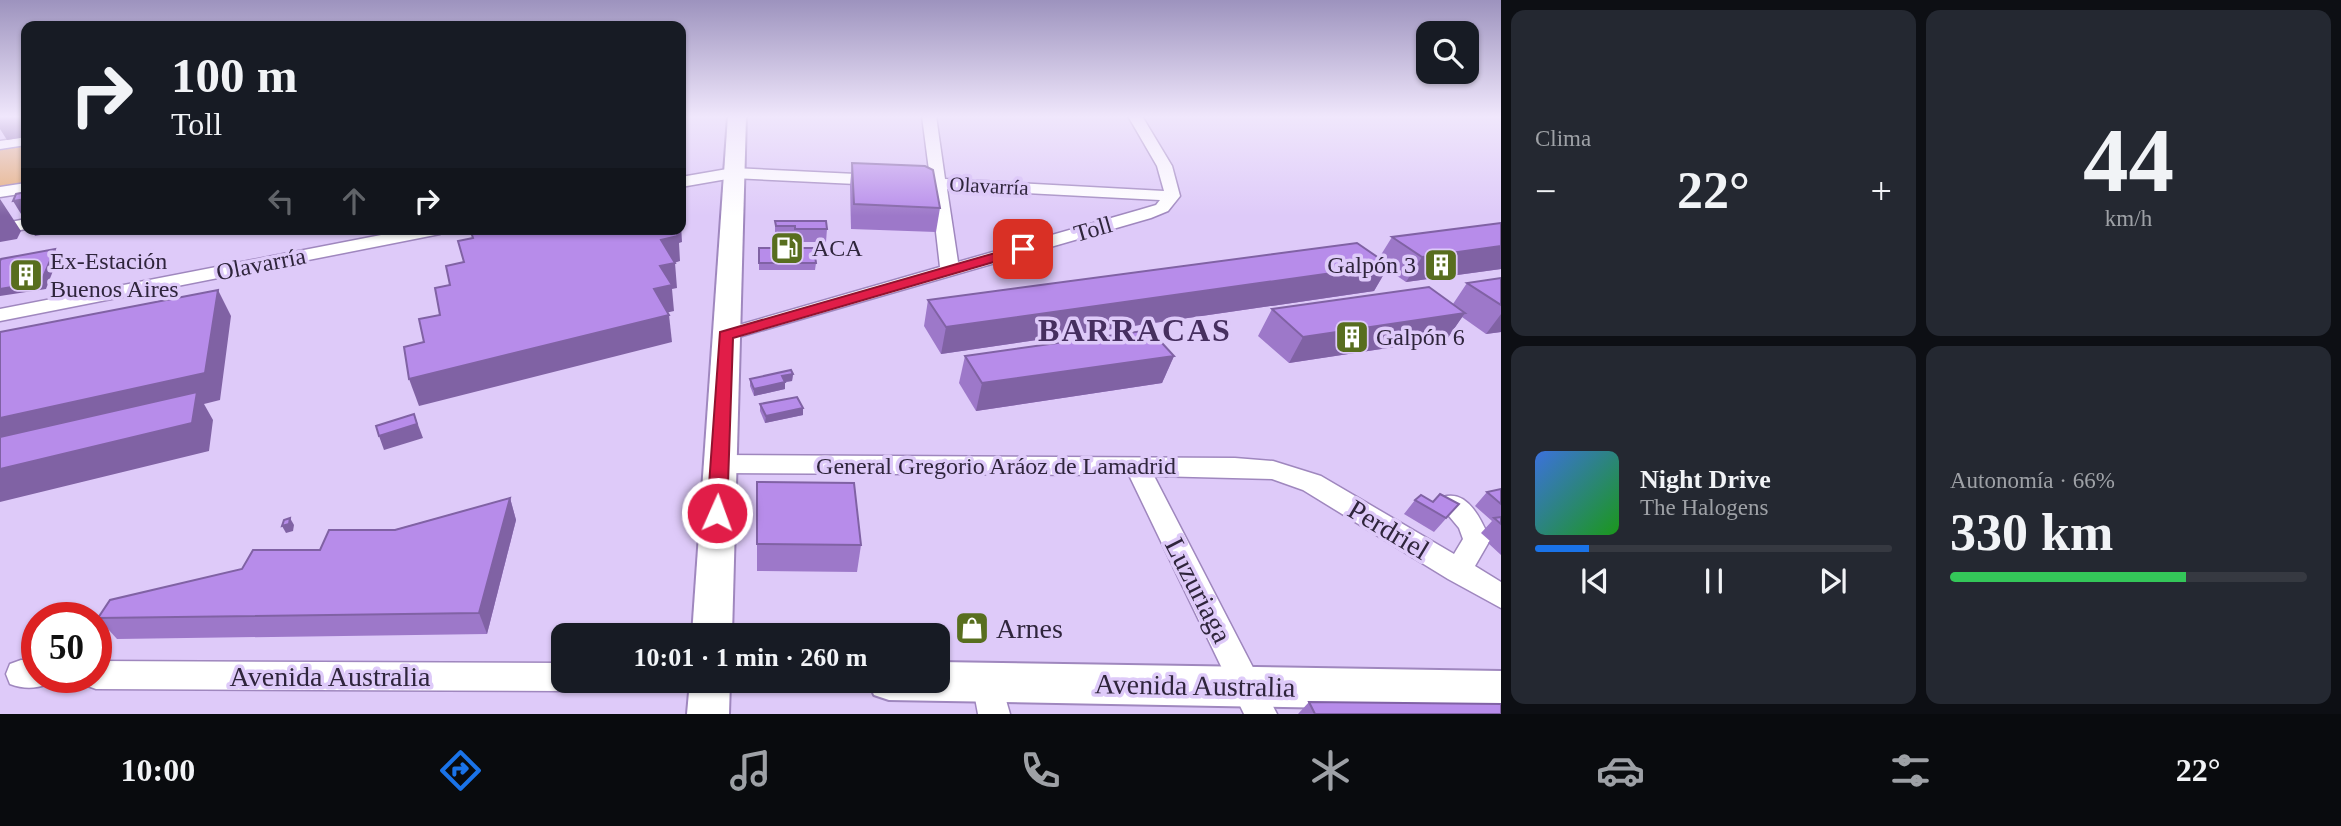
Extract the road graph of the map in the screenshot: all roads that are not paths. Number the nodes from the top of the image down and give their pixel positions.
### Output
1 (735, 149) edge
2 (933, 149) edge
3 (1154, 149) edge
4 (733, 173) junction
5 (686, 181) edge
6 (938, 184) junction
7 (21, 189) edge
8 (0, 192) edge
9 (21, 196) edge
10 (1172, 196) junction
11 (0, 199) edge
12 (21, 225) edge
13 (0, 229) edge
14 (409, 235) edge
15 (950, 270) junction
16 (0, 315) edge
17 (725, 335) junction
18 (719, 464) junction
19 (1137, 467) junction
20 (1273, 470) joint
21 (1451, 504) edge
22 (1458, 571) junction
23 (1501, 596) edge
24 (712, 623) edge
25 (112, 675) edge
26 (551, 677) edge
27 (950, 691) edge
28 (1501, 691) edge
29 (709, 693) edge
30 (990, 698) edge
31 (1254, 700) edge
32 (708, 714) edge

1 - 4 main road
2 - 6 street
3 - 10 street
4 - 5 street, Olavarría
4 - 6 street, Olavarría
4 - 17 main road
6 - 10 street, Olavarría
6 - 15 street
7 - 8 street
9 - 11 street
10 - 15 street, Toll
12 - 13 street
14 - 16 street, Olavarría
15 - 17 street, Toll
17 - 18 main road
18 - 19 street, General Gregorio Aráoz de Lamadrid
18 - 24 main road
19 - 20 street, General Gregorio Aráoz de Lamadrid
19 - 31 street, Luzuriaga
20 - 22 street, Perdriel
21 - 22 street
22 - 23 street, Perdriel
25 - 26 street, Avenida Australia
27 - 30 main road, Avenida Australia
28 - 31 main road, Avenida Australia
29 - 32 main road
30 - 31 main road, Avenida Australia

